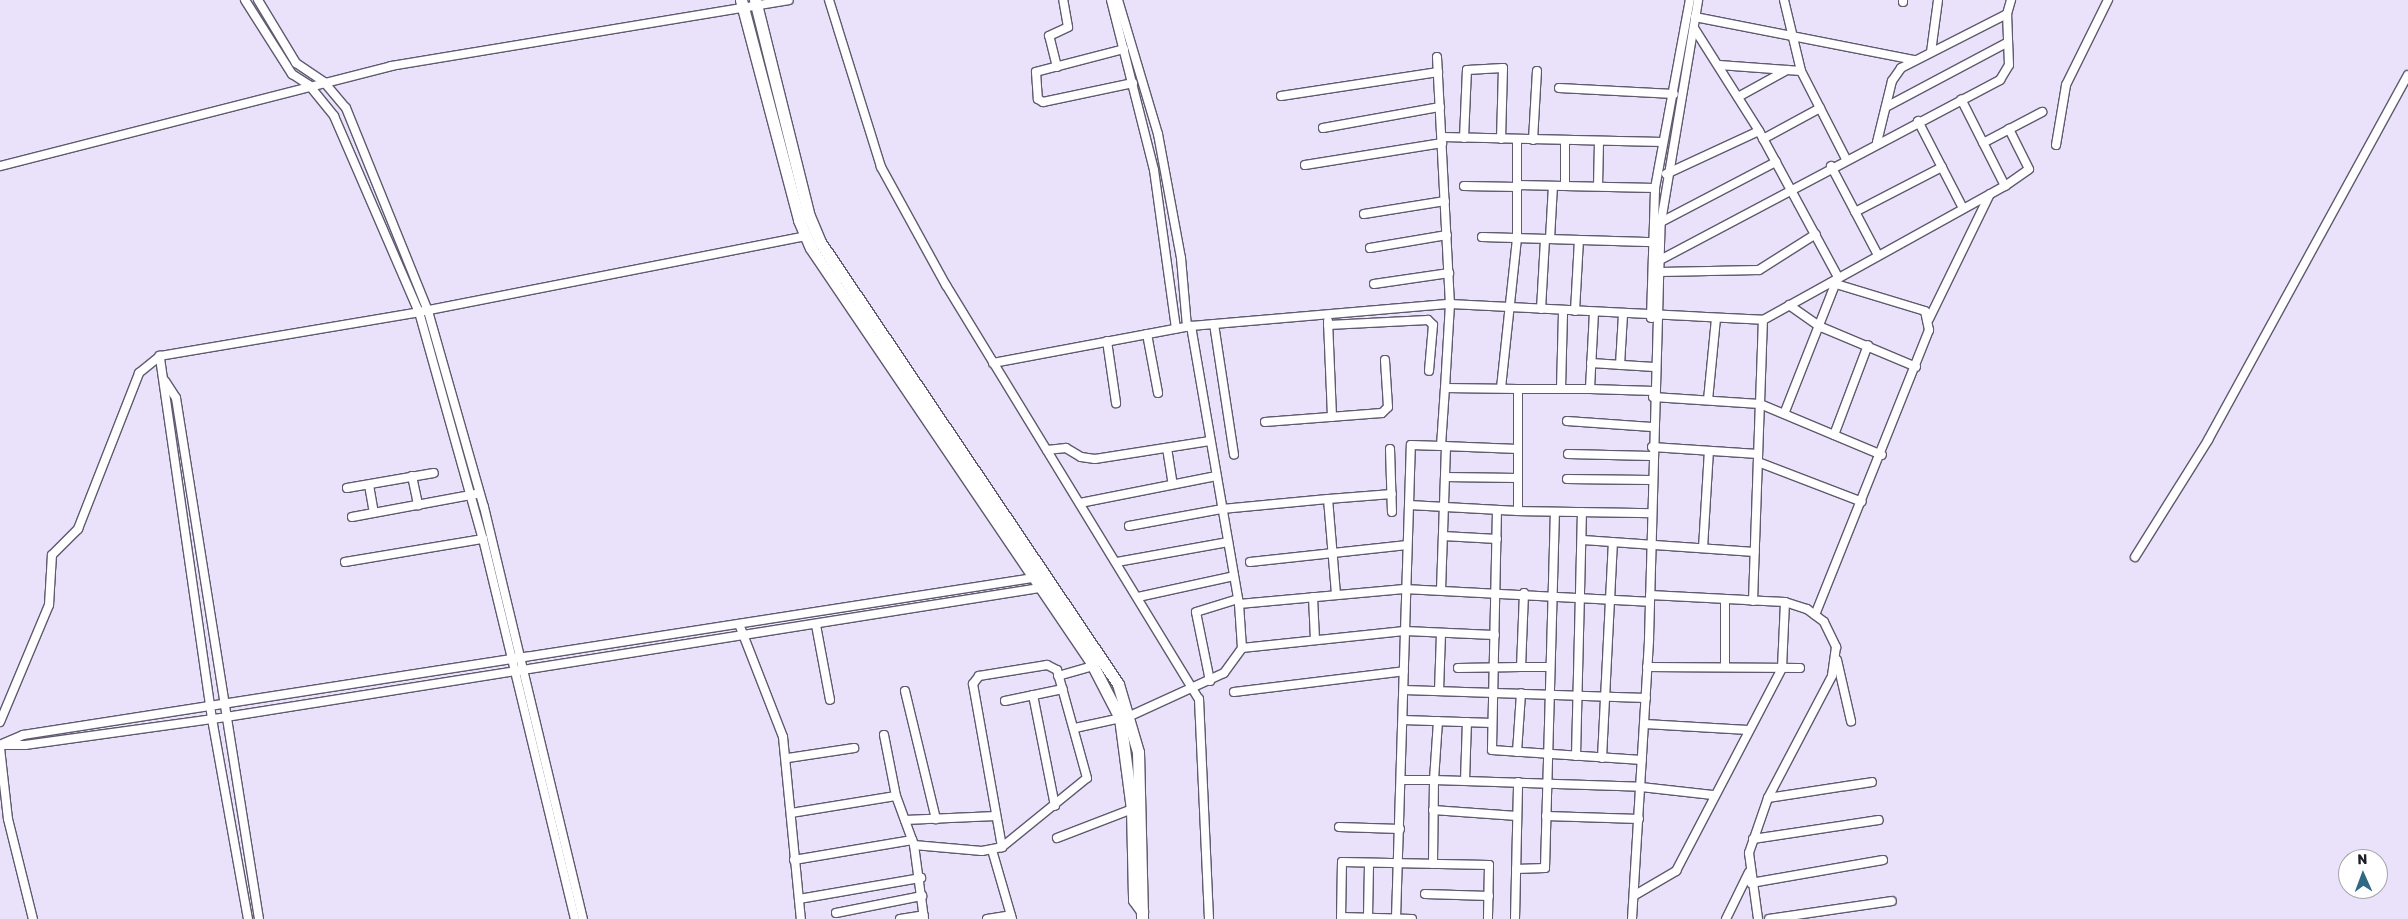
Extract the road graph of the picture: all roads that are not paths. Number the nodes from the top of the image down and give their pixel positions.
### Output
1 (245, 0) edge
2 (258, 0) edge
3 (788, 0) edge
4 (830, 0) edge
5 (1063, 0) edge
6 (1111, 0) edge
7 (1118, 0) edge
8 (1690, 0) edge
9 (1698, 0) edge
10 (1784, 0) edge
11 (1938, 0) edge
12 (2011, 0) edge
13 (2108, 0) edge
14 (755, 4) edge
15 (742, 6) edge
16 (2007, 14) junction
17 (1695, 17) junction
18 (1694, 28) junction
19 (1794, 38) junction
20 (2008, 42) junction
21 (1124, 48) junction
22 (1931, 52) junction
23 (1437, 57) dead end
24 (1915, 60) junction
25 (1719, 65) junction
26 (1057, 67) junction
27 (1787, 70) junction
28 (1537, 71) dead end
29 (1801, 71) junction
30 (1438, 72) junction
31 (2408, 76) edge
32 (324, 82) junction
33 (1133, 83) junction
34 (310, 85) junction
35 (1559, 88) dead end
36 (1674, 94) junction
37 (1281, 96) dead end
38 (1738, 97) junction
39 (1961, 99) junction
40 (1440, 107) junction
41 (1886, 107) junction
42 (1820, 108) junction
43 (2042, 112) dead end
44 (1918, 121) junction
45 (1323, 128) dead end
46 (2010, 129) junction
47 (1759, 130) junction
48 (1464, 138) junction
49 (1500, 139) junction
50 (1517, 139) junction
51 (1763, 139) junction
52 (1442, 140) junction
53 (1533, 140) junction
54 (1565, 140) junction
55 (1599, 142) junction
56 (1663, 142) junction
57 (1877, 142) junction
58 (1983, 143) junction
59 (2056, 145) dead end
60 (1846, 159) junction
61 (1776, 162) junction
62 (1306, 165) dead end
63 (0, 166) edge
64 (1831, 166) junction
65 (1942, 167) junction
66 (1666, 174) junction
67 (1464, 186) dead end
68 (1518, 186) junction
69 (1553, 186) junction
70 (1565, 186) junction
71 (1598, 186) junction
72 (2004, 186) junction
73 (1655, 188) junction
74 (1791, 188) junction
75 (1990, 194) junction
76 (1445, 201) junction
77 (1964, 208) junction
78 (1855, 212) junction
79 (1364, 214) dead end
80 (1661, 222) junction
81 (1447, 234) junction
82 (1816, 234) junction
83 (806, 236) junction
84 (1482, 237) dead end
85 (1517, 238) junction
86 (1548, 239) junction
87 (1579, 240) junction
88 (1657, 242) junction
89 (1370, 248) dead end
90 (1878, 255) junction
91 (1660, 260) junction
92 (1660, 272) junction
93 (1449, 273) junction
94 (1837, 280) junction
95 (1374, 284) dead end
96 (1450, 304) junction
97 (1789, 305) junction
98 (1510, 307) junction
99 (1541, 309) junction
100 (1562, 310) junction
101 (428, 311) junction
102 (1575, 311) junction
103 (419, 312) junction
104 (1594, 312) junction
105 (1328, 314) junction
106 (1623, 314) junction
107 (1654, 315) junction
108 (1716, 318) junction
109 (1929, 319) junction
110 (1763, 320) junction
111 (1214, 324) junction
112 (1328, 325) junction
113 (1189, 326) junction
114 (1821, 327) junction
115 (1176, 328) junction
116 (1147, 334) junction
117 (1107, 341) junction
118 (1868, 345) junction
119 (160, 356) junction
120 (1385, 360) dead end
121 (993, 363) junction
122 (1591, 363) junction
123 (1620, 365) junction
124 (1654, 367) junction
125 (1916, 367) junction
126 (1429, 371) dead end
127 (166, 381) junction
128 (1445, 388) junction
129 (1501, 388) junction
130 (1518, 389) junction
131 (1561, 389) junction
132 (1590, 390) junction
133 (1158, 393) dead end
134 (1654, 394) junction
135 (1708, 400) junction
136 (1116, 403) dead end
137 (1760, 404) junction
138 (1784, 414) junction
139 (1332, 417) junction
140 (1567, 421) dead end
141 (1265, 422) dead end
142 (1652, 427) junction
143 (1834, 435) junction
144 (1210, 441) junction
145 (1444, 446) junction
146 (1652, 447) junction
147 (1167, 448) junction
148 (1390, 449) dead end
149 (1518, 449) junction
150 (1047, 450) junction
151 (1708, 451) junction
152 (1234, 454) dead end
153 (1568, 454) dead end
154 (1882, 455) junction
155 (1651, 456) junction
156 (1758, 458) junction
157 (434, 473) dead end
158 (412, 476) junction
159 (1216, 476) junction
160 (1445, 477) junction
161 (1518, 478) junction
162 (1566, 479) dead end
163 (1650, 480) junction
164 (368, 484) junction
165 (1173, 484) junction
166 (347, 488) dead end
167 (480, 493) junction
168 (1392, 494) junction
169 (472, 495) junction
170 (1328, 499) junction
171 (1862, 502) junction
172 (1080, 503) junction
173 (418, 505) junction
174 (1409, 505) junction
175 (1444, 507) junction
176 (1222, 509) junction
177 (1497, 510) junction
178 (1392, 512) dead end
179 (1518, 512) junction
180 (1555, 512) junction
181 (1582, 512) junction
182 (374, 513) junction
183 (1650, 513) junction
184 (352, 517) dead end
185 (1129, 526) dead end
186 (1443, 536) junction
187 (483, 539) junction
188 (1497, 539) junction
189 (1583, 540) junction
190 (1228, 542) junction
191 (1613, 542) junction
192 (1650, 544) junction
193 (1407, 545) junction
194 (1703, 548) junction
195 (1755, 552) junction
196 (1332, 553) junction
197 (2136, 557) dead end
198 (344, 562) dead end
199 (1117, 562) junction
200 (1250, 562) dead end
201 (1234, 576) junction
202 (1032, 578) junction
203 (1040, 588) junction
204 (1404, 589) junction
205 (1441, 590) junction
206 (1497, 592) junction
207 (1524, 593) junction
208 (1336, 594) junction
209 (1551, 595) junction
210 (1138, 597) junction
211 (1313, 597) junction
212 (1581, 598) junction
213 (1610, 599) junction
214 (1650, 599) junction
215 (1725, 599) junction
216 (1753, 601) junction
217 (1238, 602) junction
218 (1785, 602) junction
219 (1815, 615) junction
220 (739, 624) junction
221 (816, 624) junction
222 (1404, 631) junction
223 (1441, 633) junction
224 (1495, 635) junction
225 (743, 636) junction
226 (1314, 640) junction
227 (1242, 648) junction
228 (515, 659) junction
229 (1837, 660) junction
230 (1094, 666) junction
231 (1494, 667) junction
232 (1521, 667) junction
233 (1549, 667) junction
234 (1647, 667) junction
235 (1725, 667) junction
236 (1458, 668) dead end
237 (1782, 668) junction
238 (1800, 668) dead end
239 (1404, 671) junction
240 (518, 672) junction
241 (1058, 676) junction
242 (1210, 681) junction
243 (1191, 687) junction
244 (1062, 690) junction
245 (1404, 690) junction
246 (1440, 690) junction
247 (905, 691) dead end
248 (1234, 692) dead end
249 (1493, 692) junction
250 (1521, 693) junction
251 (1549, 694) junction
252 (1033, 695) junction
253 (1577, 695) junction
254 (1603, 696) junction
255 (1646, 698) junction
256 (830, 700) dead end
257 (1005, 701) dead end
258 (224, 705) junction
259 (211, 707) junction
260 (226, 717) junction
261 (1125, 717) junction
262 (212, 719) junction
263 (1403, 720) junction
264 (1438, 721) junction
265 (1851, 721) dead end
266 (0, 722) edge
267 (1467, 722) junction
268 (1492, 723) junction
269 (1645, 724) junction
270 (1075, 728) junction
271 (1748, 730) junction
272 (884, 735) dead end
273 (0, 746) edge
274 (854, 748) dead end
275 (1517, 752) junction
276 (1548, 754) junction
277 (1576, 756) junction
278 (788, 758) junction
279 (1602, 758) junction
280 (1642, 760) junction
281 (1402, 780) junction
282 (1434, 780) junction
283 (1465, 780) junction
284 (1518, 782) junction
285 (1872, 782) dead end
286 (1547, 783) junction
287 (1641, 787) junction
288 (1713, 794) junction
289 (896, 796) junction
290 (1768, 798) junction
291 (1055, 806) junction
292 (1132, 809) junction
293 (1433, 810) junction
294 (791, 813) junction
295 (996, 816) junction
296 (1517, 816) junction
297 (1546, 816) junction
298 (936, 819) junction
299 (1639, 819) junction
300 (905, 820) junction
301 (1879, 820) dead end
302 (1339, 827) dead end
303 (1400, 829) junction
304 (1057, 838) dead end
305 (1753, 839) junction
306 (913, 842) junction
307 (1002, 847) junction
308 (992, 850) junction
309 (794, 860) junction
310 (1883, 860) dead end
311 (1369, 863) junction
312 (1399, 863) junction
313 (1433, 864) junction
314 (1516, 868) junction
315 (1749, 872) junction
316 (921, 878) junction
317 (1751, 883) junction
318 (1425, 894) dead end
319 (1635, 895) junction
320 (922, 896) junction
321 (1489, 896) junction
322 (799, 900) junction
323 (1892, 901) dead end
324 (836, 912) dead end
325 (1142, 915) edge
326 (924, 917) edge
327 (1012, 917) edge
328 (1631, 917) edge
329 (1341, 918) edge
330 (1368, 918) junction
331 (1396, 918) edge
332 (34, 919) edge
333 (248, 919) edge
334 (259, 919) edge
335 (575, 919) edge
336 (583, 919) edge
337 (801, 919) edge
338 (900, 919) edge
339 (987, 919) edge
340 (1209, 919) edge
341 (1412, 919) edge
342 (1488, 919) edge
343 (1515, 919) edge
344 (1726, 919) edge
345 (1758, 919) edge
346 (1769, 919) edge

1 - 34 street
2 - 32 street
3 - 14 street
4 - 121 street
5 - 26 street
6 - 21 street
7 - 113 street
8 - 36 street
9 - 17 street
10 - 19 street
11 - 22 street
12 - 16 street
13 - 59 street
14 - 15 street
14 - 261 main road
15 - 32 street
15 - 83 main road
16 - 20 street
16 - 22 street
17 - 18 street
17 - 19 street
18 - 25 street
18 - 66 street
19 - 24 street
19 - 29 street
20 - 39 street
20 - 41 street
21 - 26 street
21 - 33 street
22 - 24 street
23 - 30 street
24 - 41 street
25 - 27 street
25 - 38 street
26 - 33 street
27 - 29 street
27 - 38 street
28 - 53 street
29 - 42 street
30 - 37 street
30 - 40 street
31 - 197 street
32 - 34 street
32 - 101 street
33 - 115 street
34 - 63 street
34 - 103 street
35 - 36 street
36 - 56 street
38 - 47 street
39 - 44 street
39 - 58 street
40 - 45 street
40 - 52 street
41 - 57 street
42 - 51 street
42 - 60 street
43 - 46 street
44 - 57 street
44 - 65 street
46 - 58 street
46 - 72 street
47 - 51 street
47 - 66 street
48 - 49 street
48 - 49 street
48 - 52 street
49 - 50 street
50 - 53 street
50 - 68 street
51 - 61 street
52 - 62 street
52 - 76 street
53 - 54 street
54 - 55 street
54 - 70 street
55 - 56 street
55 - 71 street
56 - 73 street
57 - 60 street
58 - 72 street
60 - 64 street
61 - 74 street
61 - 80 street
64 - 74 street
64 - 78 street
65 - 77 street
65 - 78 street
66 - 80 street
67 - 68 street
68 - 69 street
68 - 85 street
69 - 70 street
69 - 86 street
70 - 71 street
71 - 73 street
72 - 75 street
73 - 88 street
74 - 82 street
74 - 91 street
75 - 77 street
75 - 109 street
76 - 79 street
76 - 81 street
77 - 90 street
78 - 90 street
80 - 88 street
81 - 89 street
81 - 93 street
82 - 92 street
82 - 94 street
83 - 101 street
83 - 202 main road
84 - 85 street
85 - 86 street
85 - 98 street
86 - 87 street
86 - 99 street
87 - 88 street
87 - 102 street
88 - 91 street
88 - 107 street
90 - 94 street
91 - 92 street
92 - 107 street
93 - 95 street
93 - 96 street
94 - 97 street
94 - 109 street
94 - 114 street
96 - 98 street
96 - 105 street
96 - 128 street
97 - 110 street
97 - 114 street
98 - 99 street
98 - 129 street
99 - 100 street
100 - 102 street
100 - 131 street
101 - 103 street
101 - 167 street
102 - 104 street
103 - 119 street
103 - 169 street
104 - 106 street
104 - 122 street
105 - 111 street
105 - 112 street
106 - 107 street
106 - 123 street
107 - 108 street
107 - 124 street
108 - 110 street
108 - 135 street
109 - 125 street
110 - 137 street
111 - 113 street
111 - 152 street
112 - 126 street
112 - 139 street
113 - 115 street
113 - 144 street
114 - 118 street
114 - 138 street
115 - 116 street
116 - 117 street
116 - 133 street
117 - 121 street
117 - 136 street
118 - 125 street
118 - 143 street
119 - 127 street
119 - 266 street
120 - 139 street
121 - 150 street
122 - 123 street
122 - 132 street
123 - 124 street
124 - 134 street
125 - 154 street
127 - 258 street
127 - 259 street
128 - 129 street
128 - 145 street
129 - 130 street
130 - 131 street
130 - 149 street
131 - 132 street
132 - 134 street
134 - 135 street
134 - 142 street
135 - 137 street
137 - 138 street
137 - 156 street
138 - 143 street
139 - 141 street
140 - 142 street
142 - 146 street
143 - 154 street
144 - 147 street
144 - 159 street
145 - 149 street
145 - 160 street
145 - 174 street
146 - 151 street
146 - 155 street
147 - 150 street
147 - 165 street
148 - 168 street
149 - 161 street
150 - 172 street
151 - 156 street
151 - 194 street
153 - 155 street
154 - 171 street
155 - 163 street
156 - 171 street
156 - 195 street
157 - 158 street
158 - 164 street
158 - 173 street
159 - 165 street
159 - 176 street
160 - 161 street
160 - 175 street
161 - 179 street
162 - 163 street
163 - 183 street
164 - 166 street
164 - 182 street
165 - 172 street
167 - 169 street
167 - 228 street
168 - 170 street
168 - 178 street
169 - 173 street
169 - 187 street
170 - 176 street
170 - 196 street
171 - 219 street
172 - 199 street
173 - 182 street
174 - 175 street
174 - 193 street
175 - 177 street
175 - 186 street
176 - 185 street
176 - 190 street
177 - 179 street
177 - 188 street
179 - 180 street
180 - 181 street
180 - 209 street
181 - 183 street
181 - 189 street
182 - 184 street
183 - 192 street
186 - 188 street
186 - 205 street
187 - 198 street
187 - 228 street
188 - 206 street
189 - 191 street
189 - 212 street
190 - 199 street
190 - 201 street
191 - 192 street
191 - 213 street
192 - 194 street
192 - 214 street
193 - 196 street
193 - 204 street
194 - 195 street
195 - 216 street
196 - 200 street
196 - 208 street
199 - 210 street
201 - 210 street
201 - 217 street
202 - 203 main road
202 - 220 street
203 - 221 street
203 - 230 main road
204 - 205 street
204 - 208 street
204 - 222 street
205 - 206 street
206 - 207 street
206 - 224 street
207 - 209 street
207 - 232 street
208 - 211 street
209 - 212 street
209 - 233 street
210 - 243 street
211 - 217 street
211 - 226 street
212 - 213 street
212 - 253 street
213 - 214 street
213 - 254 street
214 - 215 street
214 - 234 street
215 - 216 street
215 - 235 street
216 - 218 street
217 - 227 street
217 - 242 street
218 - 219 street
218 - 237 street
219 - 229 street
220 - 225 street
220 - 228 street
221 - 225 street
221 - 256 street
222 - 223 street
222 - 226 street
222 - 239 street
223 - 224 street
223 - 246 street
224 - 231 street
225 - 240 street
225 - 278 street
226 - 227 street
227 - 242 street
228 - 240 street
228 - 258 street
229 - 265 street
229 - 290 street
230 - 241 street
230 - 261 main road
231 - 232 street
231 - 236 street
231 - 249 street
232 - 233 street
233 - 251 street
234 - 235 street
234 - 255 street
235 - 237 street
237 - 238 street
237 - 271 street
239 - 245 street
239 - 248 street
240 - 260 street
240 - 335 street
240 - 336 street
241 - 244 street
241 - 295 street
242 - 243 street
243 - 261 street
243 - 340 street
244 - 252 street
244 - 270 street
245 - 246 street
245 - 263 street
246 - 249 street
247 - 298 street
249 - 250 street
249 - 268 street
250 - 251 street
250 - 275 street
251 - 253 street
251 - 276 street
252 - 257 street
252 - 291 street
253 - 254 street
253 - 277 street
254 - 255 street
254 - 279 street
255 - 269 street
258 - 259 street
258 - 260 street
259 - 262 street
259 - 273 street
260 - 262 street
260 - 334 street
261 - 270 street
261 - 292 main road
261 - 325 main road
262 - 273 street
262 - 333 street
263 - 264 street
263 - 281 street
264 - 267 street
264 - 282 street
267 - 268 street
267 - 283 street
268 - 275 street
269 - 271 street
269 - 280 street
270 - 291 street
271 - 288 street
272 - 289 street
273 - 332 street
274 - 278 street
275 - 276 street
276 - 277 street
276 - 286 street
277 - 279 street
278 - 294 street
279 - 280 street
280 - 287 street
281 - 282 street
281 - 303 street
282 - 283 street
282 - 293 street
283 - 284 street
284 - 286 street
284 - 296 street
285 - 290 street
286 - 287 street
286 - 297 street
287 - 288 street
287 - 299 street
288 - 319 street
289 - 294 street
289 - 300 street
290 - 305 street
291 - 307 street
292 - 304 street
292 - 325 main road
293 - 296 street
293 - 313 street
294 - 309 street
295 - 298 street
295 - 307 street
296 - 314 street
297 - 299 street
297 - 314 street
298 - 300 street
299 - 319 street
300 - 306 street
301 - 305 street
302 - 303 street
303 - 312 street
305 - 315 street
306 - 308 street
306 - 309 street
306 - 316 street
307 - 308 street
308 - 327 street
309 - 322 street
310 - 317 street
311 - 312 street
311 - 329 street
311 - 330 street
312 - 313 street
312 - 331 street
313 - 321 street
314 - 343 street
315 - 317 street
315 - 344 street
316 - 320 street
316 - 322 street
317 - 345 street
318 - 321 street
319 - 328 street
320 - 324 street
320 - 326 street
321 - 342 street
322 - 337 street
323 - 346 street
326 - 338 street
327 - 339 street
329 - 330 street
330 - 331 street
331 - 341 street

